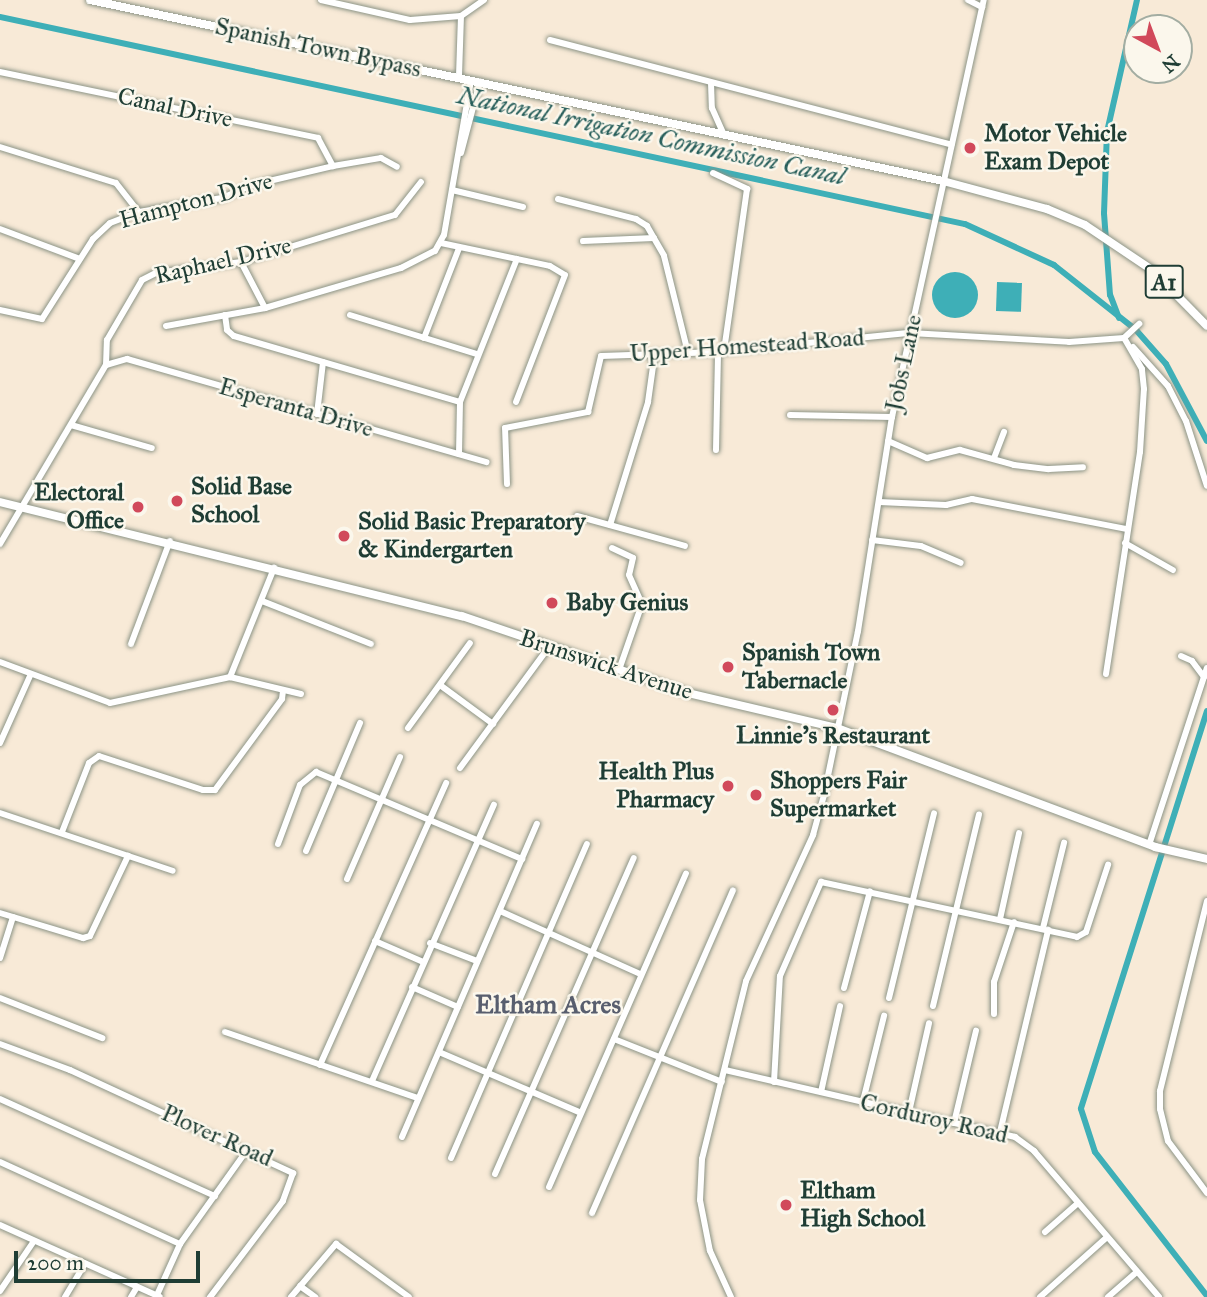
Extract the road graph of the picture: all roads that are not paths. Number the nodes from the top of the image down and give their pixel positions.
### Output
1 (90, 0) edge
2 (321, 0) edge
3 (484, 0) edge
4 (968, 0) edge
5 (983, 4) edge
6 (461, 16) junction
7 (550, 40) dead end
8 (0, 72) edge
9 (458, 76) junction
10 (475, 80) junction
11 (711, 83) junction
12 (470, 108) junction
13 (724, 135) junction
14 (951, 145) junction
15 (0, 147) edge
16 (459, 158) junction
17 (333, 166) junction
18 (397, 167) dead end
19 (713, 173) dead end
20 (943, 181) junction
21 (421, 182) dead end
22 (452, 190) junction
23 (558, 199) dead end
24 (523, 207) dead end
25 (139, 212) junction
26 (0, 229) edge
27 (654, 238) junction
28 (583, 241) dead end
29 (441, 243) junction
30 (459, 248) junction
31 (80, 259) junction
32 (517, 259) junction
33 (241, 262) junction
34 (265, 308) junction
35 (0, 310) edge
36 (225, 315) junction
37 (351, 316) dead end
38 (1139, 324) dead end
39 (166, 326) dead end
40 (1207, 327) edge
41 (910, 333) junction
42 (1126, 337) junction
43 (424, 338) junction
44 (1131, 346) junction
45 (654, 352) junction
46 (721, 352) junction
47 (688, 353) junction
48 (477, 354) junction
49 (323, 362) junction
50 (106, 365) junction
51 (516, 401) dead end
52 (460, 402) junction
53 (317, 414) junction
54 (790, 415) dead end
55 (892, 417) junction
56 (71, 425) junction
57 (1004, 432) dead end
58 (888, 441) junction
59 (152, 448) dead end
60 (716, 450) dead end
61 (459, 454) junction
62 (993, 458) junction
63 (487, 462) dead end
64 (1083, 467) dead end
65 (507, 484) dead end
66 (1207, 486) edge
67 (0, 502) edge
68 (879, 502) junction
69 (23, 507) junction
70 (577, 516) dead end
71 (610, 525) junction
72 (1127, 529) junction
73 (872, 540) junction
74 (170, 541) junction
75 (1125, 543) junction
76 (0, 544) edge
77 (685, 546) dead end
78 (612, 548) dead end
79 (961, 563) dead end
80 (274, 566) junction
81 (1173, 570) dead end
82 (262, 601) junction
83 (470, 643) dead end
84 (131, 644) dead end
85 (371, 644) dead end
86 (549, 647) junction
87 (1181, 656) dead end
88 (0, 662) edge
89 (1207, 668) edge
90 (619, 670) junction
91 (1106, 674) dead end
92 (30, 676) junction
93 (230, 677) junction
94 (1203, 677) junction
95 (440, 685) junction
96 (283, 691) junction
97 (301, 694) dead end
98 (360, 723) dead end
99 (493, 724) junction
100 (408, 728) dead end
101 (837, 728) junction
102 (0, 743) edge
103 (400, 757) dead end
104 (460, 768) dead end
105 (337, 781) junction
106 (446, 783) dead end
107 (382, 799) junction
108 (494, 805) dead end
109 (0, 813) edge
110 (934, 813) dead end
111 (979, 814) dead end
112 (428, 818) junction
113 (537, 824) dead end
114 (62, 832) junction
115 (1019, 833) dead end
116 (476, 839) junction
117 (1064, 842) dead end
118 (278, 844) dead end
119 (587, 844) dead end
120 (1152, 846) junction
121 (306, 851) dead end
122 (128, 856) junction
123 (634, 858) dead end
124 (1206, 858) edge
125 (522, 859) junction
126 (1108, 866) dead end
127 (173, 871) dead end
128 (686, 874) dead end
129 (347, 879) dead end
130 (733, 891) dead end
131 (870, 891) junction
132 (914, 900) junction
133 (1207, 901) edge
134 (957, 910) junction
135 (500, 911) junction
136 (0, 913) edge
137 (13, 918) junction
138 (1000, 919) junction
139 (1014, 922) junction
140 (1045, 929) junction
141 (548, 934) junction
142 (375, 941) junction
143 (430, 943) junction
144 (593, 953) junction
145 (0, 958) edge
146 (477, 961) junction
147 (423, 962) junction
148 (640, 974) junction
149 (412, 987) junction
150 (844, 988) dead end
151 (0, 998) edge
152 (889, 998) dead end
153 (840, 1006) dead end
154 (933, 1006) dead end
155 (458, 1007) junction
156 (994, 1014) dead end
157 (884, 1016) dead end
158 (929, 1023) dead end
159 (976, 1031) dead end
160 (225, 1032) dead end
161 (102, 1038) dead end
162 (614, 1039) junction
163 (0, 1044) edge
164 (439, 1052) junction
165 (659, 1056) junction
166 (320, 1065) junction
167 (725, 1070) junction
168 (486, 1071) junction
169 (372, 1081) junction
170 (722, 1082) junction
171 (774, 1082) junction
172 (532, 1091) junction
173 (821, 1092) junction
174 (418, 1098) junction
175 (0, 1100) edge
176 (863, 1101) junction
177 (579, 1112) junction
178 (909, 1112) junction
179 (954, 1123) junction
180 (1000, 1132) junction
181 (402, 1138) dead end
182 (247, 1150) junction
183 (451, 1158) dead end
184 (0, 1162) edge
185 (495, 1174) dead end
186 (550, 1187) dead end
187 (1207, 1193) edge
188 (215, 1196) junction
189 (1078, 1203) junction
190 (592, 1213) dead end
191 (0, 1225) edge
192 (1045, 1232) dead end
193 (1107, 1237) junction
194 (34, 1241) junction
195 (180, 1244) junction
196 (85, 1264) junction
197 (1137, 1272) junction
198 (300, 1286) junction
199 (137, 1287) junction
200 (0, 1292) edge
201 (158, 1296) edge
202 (65, 1297) edge
203 (131, 1297) edge
204 (210, 1297) edge
205 (291, 1297) edge
206 (316, 1297) edge
207 (409, 1297) edge
208 (731, 1297) edge
209 (1040, 1297) edge
210 (1108, 1297) edge
211 (1159, 1297) edge

1 - 9 main road, Spanish Town Bypass / A1
2 - 6 street
3 - 6 street
4 - 5 street
5 - 14 street, Jobs Lane
6 - 9 street
7 - 11 street
8 - 17 street, Canal Drive
9 - 10 main road, Spanish Town Bypass / A1
10 - 12 street
10 - 13 main road, Spanish Town Bypass / A1
11 - 13 street
11 - 14 street
12 - 16 street
12 - 16 street
13 - 20 main road, Spanish Town Bypass / A1
14 - 20 street, Jobs Lane
15 - 25 street
16 - 22 street
17 - 18 street, Hampton Drive
17 - 25 street, Hampton Drive
19 - 46 street
20 - 40 main road, Spanish Town Bypass / A1
20 - 41 street, Jobs Lane
21 - 33 street, Raphael Drive
22 - 24 street
22 - 29 street
23 - 27 street
25 - 31 street, Hampton Drive
26 - 31 street
27 - 28 street
27 - 47 street
29 - 30 street
29 - 34 street
30 - 32 street
30 - 43 street
31 - 35 street, Hampton Drive
32 - 48 street
32 - 51 street
33 - 34 street
33 - 50 street, Raphael Drive
34 - 36 street
36 - 39 street
36 - 49 street
37 - 43 street
38 - 42 street
41 - 42 street, Upper Homestead Road
41 - 46 street, Upper Homestead Road
41 - 55 street, Jobs Lane
42 - 44 street
43 - 48 street
44 - 66 street
44 - 72 street
45 - 47 street, Upper Homestead Road
45 - 65 street, Upper Homestead Road
45 - 71 street
46 - 47 street, Upper Homestead Road
46 - 60 street
48 - 52 street
49 - 52 street
49 - 53 street
50 - 53 street, Esperanta Drive
50 - 56 street
52 - 61 street
53 - 61 street, Esperanta Drive
54 - 55 street
55 - 58 street, Jobs Lane
56 - 59 street
56 - 69 street
57 - 62 street
58 - 62 street
58 - 68 street, Jobs Lane
61 - 63 street, Esperanta Drive
62 - 64 street
67 - 69 main road, Brunswick Avenue
68 - 72 street
68 - 73 street, Jobs Lane
69 - 74 main road, Brunswick Avenue
69 - 76 street
70 - 71 street
71 - 77 street
72 - 75 street
73 - 79 street
73 - 101 street, Jobs Lane
74 - 80 main road, Brunswick Avenue
74 - 84 street
75 - 81 street
75 - 91 street
78 - 90 street
80 - 82 street
80 - 86 main road, Brunswick Avenue
82 - 85 street
82 - 93 street
83 - 95 street
86 - 90 main road, Brunswick Avenue
86 - 99 street
87 - 94 street
88 - 92 street
89 - 94 street
90 - 101 main road, Brunswick Avenue
92 - 93 street
92 - 102 street
93 - 96 street
94 - 120 street
95 - 99 street
95 - 100 street
96 - 97 street
96 - 114 street
98 - 105 street
99 - 104 street
101 - 120 main road, Brunswick Avenue
101 - 167 street, Jobs Lane
103 - 107 street
105 - 107 street
105 - 118 street
105 - 121 street
106 - 112 street
107 - 112 street
107 - 129 street
108 - 116 street
109 - 114 street
110 - 132 street
111 - 134 street
112 - 116 street
112 - 142 street
113 - 125 street
114 - 122 street
115 - 138 street
116 - 125 street
116 - 143 street
117 - 140 street
119 - 141 street
120 - 124 main road, Brunswick Avenue
122 - 127 street
122 - 137 street
123 - 144 street
125 - 135 street
126 - 140 street
128 - 148 street
130 - 165 street
131 - 132 street
131 - 150 street
131 - 171 street
132 - 134 street
132 - 152 street
133 - 187 street
134 - 138 street
134 - 154 street
135 - 141 street
135 - 146 street
136 - 137 street
137 - 145 street
138 - 139 street
139 - 140 street
139 - 156 street
140 - 180 street
141 - 144 street
141 - 168 street
142 - 147 street
142 - 166 street
143 - 146 street
143 - 147 street
144 - 148 street
144 - 172 street
146 - 155 street
147 - 149 street
148 - 162 street
149 - 155 street
149 - 169 street
151 - 161 street
153 - 173 street
155 - 164 street
157 - 176 street
158 - 178 street
159 - 179 street
160 - 166 street
162 - 165 street
162 - 177 street
163 - 182 street, Plover Road
164 - 168 street
164 - 174 street
165 - 170 street
165 - 190 street
166 - 169 street
167 - 170 street, Jobs Lane
167 - 171 street, Corduroy Road
168 - 172 street
168 - 183 street
169 - 174 street
170 - 208 street, Jobs Lane
171 - 173 street, Corduroy Road
172 - 177 street
172 - 185 street
173 - 176 street, Corduroy Road
174 - 181 street
175 - 188 street
176 - 178 street, Corduroy Road
177 - 186 street
178 - 179 street, Corduroy Road
179 - 180 street, Corduroy Road
180 - 189 street, Corduroy Road
182 - 188 street
182 - 204 street, Plover Road
184 - 195 street
188 - 195 street
189 - 192 street
189 - 193 street, Corduroy Road
191 - 194 street
193 - 197 street, Corduroy Road
193 - 209 street
194 - 196 street
194 - 200 street
195 - 201 street
196 - 199 street
196 - 202 street
197 - 210 street
197 - 211 street, Corduroy Road
198 - 205 street
198 - 206 street
198 - 207 street
199 - 201 street
199 - 203 street

